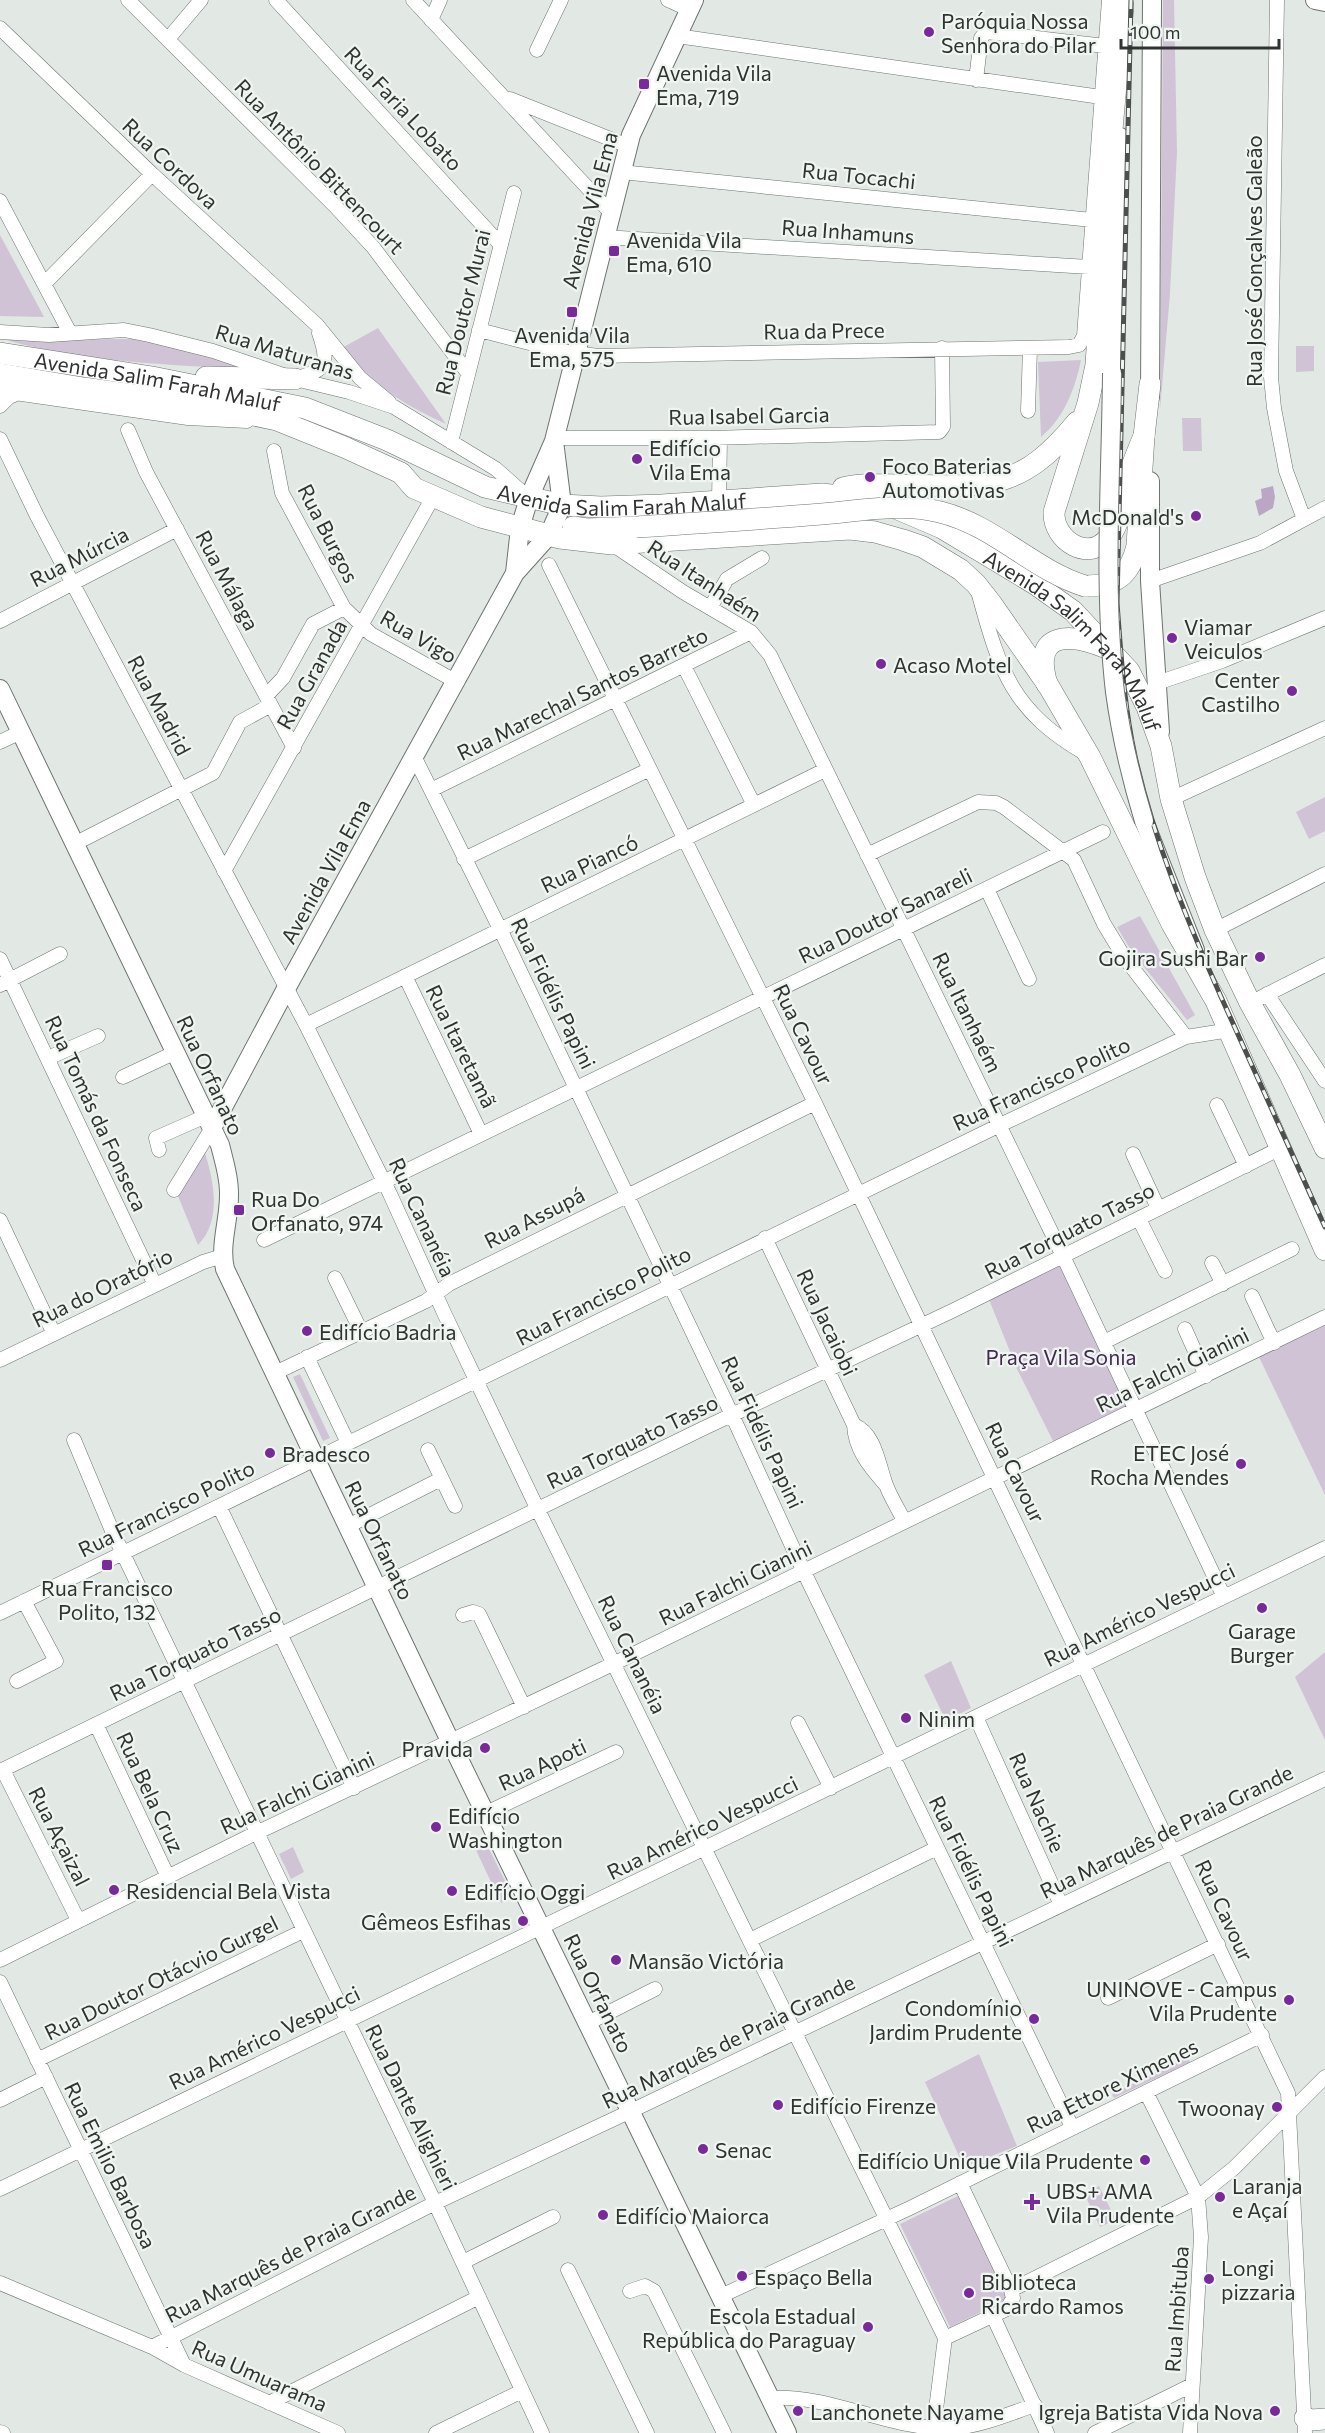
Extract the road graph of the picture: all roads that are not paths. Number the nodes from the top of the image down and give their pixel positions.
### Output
1 (128, 0) edge
2 (201, 0) edge
3 (276, 0) edge
4 (413, 0) edge
5 (440, 0) edge
6 (561, 0) edge
7 (668, 0) edge
8 (1152, 0) edge
9 (1277, 0) edge
10 (1315, 0) edge
11 (1118, 2) edge
12 (1325, 2) edge
13 (692, 5) edge
14 (431, 20) junction
15 (0, 28) edge
16 (677, 36) junction
17 (168, 39) junction
18 (1105, 46) junction
19 (537, 50) dead end
20 (976, 80) junction
21 (505, 97) junction
22 (1101, 97) junction
23 (628, 146) junction
24 (621, 172) junction
25 (152, 174) junction
26 (513, 193) dead end
27 (0, 201) edge
28 (611, 213) junction
29 (1092, 220) junction
30 (604, 237) junction
31 (500, 244) junction
32 (1089, 267) junction
33 (44, 285) junction
34 (317, 325) junction
35 (479, 330) junction
36 (0, 332) edge
37 (70, 333) junction
38 (942, 348) junction
39 (1030, 348) junction
40 (0, 353) edge
41 (575, 354) junction
42 (468, 373) junction
43 (0, 374) edge
44 (295, 379) junction
45 (176, 382) junction
46 (1150, 384) junction
47 (0, 391) edge
48 (16, 394) junction
49 (0, 406) edge
50 (394, 407) junction
51 (1028, 411) dead end
52 (1084, 413) junction
53 (277, 420) junction
54 (128, 430) dead end
55 (1144, 436) junction
56 (720, 438) junction
57 (0, 439) edge
58 (555, 440) junction
59 (451, 442) junction
60 (274, 451) dead end
61 (401, 473) junction
62 (822, 494) junction
63 (433, 497) junction
64 (719, 501) junction
65 (1325, 508) edge
66 (524, 514) junction
67 (1304, 519) junction
68 (555, 521) junction
69 (177, 530) junction
70 (612, 544) junction
71 (762, 558) dead end
72 (549, 565) dead end
73 (515, 573) junction
74 (1150, 581) junction
75 (72, 583) junction
76 (976, 584) junction
77 (344, 608) junction
78 (710, 608) junction
79 (1325, 618) edge
80 (0, 621) edge
81 (362, 627) junction
82 (751, 632) junction
83 (1110, 650) junction
84 (684, 666) junction
85 (455, 681) junction
86 (1157, 683) junction
87 (1048, 685) junction
88 (0, 689) edge
89 (269, 700) junction
90 (616, 700) junction
91 (1325, 728) edge
92 (21, 732) junction
93 (0, 742) edge
94 (1161, 746) junction
95 (294, 748) junction
96 (414, 756) junction
97 (1090, 757) junction
98 (650, 769) junction
99 (825, 770) junction
100 (181, 789) junction
101 (431, 790) junction
102 (1171, 799) junction
103 (754, 805) junction
104 (1103, 832) dead end
105 (84, 839) dead end
106 (685, 839) junction
107 (1063, 851) junction
108 (867, 855) junction
109 (464, 859) junction
110 (224, 871) junction
111 (1325, 874) edge
112 (987, 889) junction
113 (500, 929) junction
114 (904, 929) junction
115 (1215, 930) junction
116 (60, 954) dead end
117 (0, 958) edge
118 (1325, 965) edge
119 (405, 976) junction
120 (1029, 979) dead end
121 (5, 982) edge
122 (287, 987) junction
123 (762, 997) junction
124 (1258, 999) junction
125 (1216, 1001) junction
126 (306, 1025) junction
127 (1230, 1030) junction
128 (98, 1036) dead end
129 (1186, 1037) junction
130 (176, 1052) junction
131 (48, 1058) junction
132 (123, 1077) dead end
133 (1325, 1080) edge
134 (576, 1087) junction
135 (815, 1103) junction
136 (1217, 1105) dead end
137 (209, 1122) junction
138 (1000, 1125) junction
139 (480, 1134) junction
140 (1281, 1148) junction
141 (1325, 1148) edge
142 (159, 1150) dead end
143 (1133, 1154) dead end
144 (1246, 1166) junction
145 (384, 1182) junction
146 (174, 1190) dead end
147 (858, 1193) junction
148 (627, 1195) junction
149 (1158, 1208) junction
150 (1139, 1219) junction
151 (0, 1220) edge
152 (765, 1238) junction
153 (264, 1240) dead end
154 (1292, 1250) dead end
155 (1325, 1250) edge
156 (223, 1256) junction
157 (1063, 1256) junction
158 (1212, 1263) dead end
159 (1165, 1272) dead end
160 (335, 1278) dead end
161 (1223, 1284) junction
162 (155, 1285) junction
163 (670, 1285) junction
164 (435, 1294) junction
165 (1252, 1296) dead end
166 (1325, 1317) edge
167 (922, 1326) junction
168 (1185, 1329) dead end
169 (361, 1331) junction
170 (54, 1334) junction
171 (1104, 1342) junction
172 (1274, 1343) junction
173 (308, 1357) junction
174 (0, 1360) edge
175 (828, 1371) junction
176 (275, 1373) junction
177 (1206, 1376) junction
178 (477, 1381) junction
179 (1136, 1409) junction
180 (732, 1415) junction
181 (74, 1440) dead end
182 (348, 1443) junction
183 (428, 1450) dead end
184 (316, 1459) junction
185 (996, 1478) junction
186 (441, 1479) junction
187 (219, 1506) junction
188 (455, 1506) dead end
189 (538, 1510) junction
190 (904, 1521) junction
191 (348, 1526) junction
192 (117, 1542) junction
193 (1325, 1548) edge
194 (804, 1572) junction
195 (378, 1589) junction
196 (1224, 1597) junction
197 (24, 1601) junction
198 (0, 1613) edge
199 (463, 1615) dead end
200 (280, 1635) junction
201 (615, 1663) junction
202 (1085, 1664) junction
203 (17, 1681) dead end
204 (184, 1682) junction
205 (524, 1707) junction
206 (976, 1717) junction
207 (798, 1723) dead end
208 (96, 1724) junction
209 (451, 1743) junction
210 (616, 1752) dead end
211 (894, 1757) junction
212 (2, 1770) edge
213 (1325, 1779) edge
214 (354, 1788) junction
215 (831, 1788) junction
216 (486, 1814) junction
217 (256, 1833) junction
218 (705, 1848) junction
219 (938, 1848) junction
220 (1173, 1851) junction
221 (168, 1877) junction
222 (1061, 1905) junction
223 (78, 1920) junction
224 (542, 1927) junction
225 (303, 1931) junction
226 (750, 1940) junction
227 (983, 1943) junction
228 (1218, 1944) junction
229 (0, 1960) edge
230 (0, 1982) edge
231 (655, 1989) dead end
232 (1107, 1998) dead end
233 (346, 2020) junction
234 (588, 2023) junction
235 (795, 2032) junction
236 (1262, 2035) junction
237 (37, 2060) junction
238 (46, 2077) junction
239 (1325, 2077) edge
240 (1146, 2092) junction
241 (0, 2100) edge
242 (631, 2111) junction
243 (1291, 2111) junction
244 (1072, 2127) junction
245 (81, 2150) junction
246 (960, 2183) junction
247 (0, 2189) edge
248 (1198, 2197) junction
249 (435, 2203) junction
250 (553, 2217) dead end
251 (887, 2218) junction
252 (463, 2262) junction
253 (568, 2270) dead end
254 (0, 2283) edge
255 (1011, 2290) junction
256 (630, 2291) dead end
257 (721, 2296) junction
258 (479, 2297) junction
259 (993, 2316) junction
260 (170, 2337) junction
261 (945, 2338) junction
262 (152, 2347) junction
263 (184, 2365) junction
264 (1192, 2385) junction
265 (522, 2391) junction
266 (771, 2398) junction
267 (268, 2403) junction
268 (1035, 2405) junction
269 (1312, 2424) edge
270 (933, 2430) edge
271 (338, 2433) edge
272 (436, 2433) edge
273 (542, 2433) edge
274 (647, 2433) edge
275 (724, 2433) edge
276 (787, 2433) edge
277 (1047, 2433) edge
278 (1095, 2433) edge
279 (1190, 2433) edge

1 - 17 street, Rua Antônio Bittencourt
2 - 17 street
3 - 31 street, Rua Faria Lobato
4 - 14 street
5 - 14 street
6 - 19 street
7 - 13 street
8 - 46 main road
9 - 67 street, Rua José Gonçalves Galeão
10 - 12 main road
11 - 18 street
11 - 52 highway
11 - 125 main road, bridge
13 - 16 main road, Avenida Vila Ema
14 - 21 street
15 - 25 street, Rua Cordova
16 - 20 street
16 - 23 main road, Avenida Vila Ema
17 - 42 street, Rua Antônio Bittencourt
18 - 20 street
18 - 22 street
20 - 22 street
21 - 23 street
21 - 28 street
22 - 29 street
23 - 24 main road, Avenida Vila Ema
24 - 28 main road, Avenida Vila Ema
24 - 29 street, Rua Tocachi
25 - 33 street
25 - 34 street, Rua Cordova
26 - 31 street, Rua Doutor Murai
27 - 33 street
28 - 30 main road, Avenida Vila Ema
29 - 32 street
30 - 32 street, Rua Inhamuns
30 - 41 main road, Avenida Vila Ema
31 - 35 street, Rua Doutor Murai
32 - 39 street, Rua da Prece
33 - 37 street
34 - 44 street
34 - 50 street, Rua Cordova
35 - 41 street, Rua da Prece
35 - 42 street, Rua Doutor Murai
36 - 37 street, Rua Maturanas
37 - 44 street, Rua Maturanas
38 - 39 street, Rua da Prece
38 - 41 street, Rua da Prece
38 - 56 street, Rua Isabel Garcia
39 - 51 street
40 - 45 highway, Avenida Salim Farah Maluf
41 - 58 main road, Avenida Vila Ema
42 - 59 street, Rua Doutor Murai
43 - 53 highway, Avenida Salim Farah Maluf
44 - 45 highway
44 - 50 street, Rua Maturanas
45 - 66 highway, Avenida Salim Farah Maluf
46 - 55 highway
46 - 74 main road
47 - 48 street
48 - 49 street
48 - 53 street, Avenida Salim Farah Maluf
50 - 59 street, Rua Maturanas
52 - 55 highway
52 - 62 highway
53 - 61 highway, Avenida Salim Farah Maluf
54 - 69 street, Rua Málaga
55 - 68 highway, bridge
56 - 58 street, Rua Isabel Garcia
56 - 64 street
57 - 75 street, Rua Madrid
58 - 66 main road, Avenida Vila Ema
58 - 68 main road, Avenida Vila Ema
59 - 66 street, Rua Maturanas
60 - 77 street, Rua Burgos
61 - 63 highway, Avenida Salim Farah Maluf
61 - 66 highway
62 - 64 highway, Avenida Salim Farah Maluf
62 - 83 highway, Avenida Salim Farah Maluf
63 - 66 highway, Avenida Salim Farah Maluf
63 - 81 street, Rua Granada
64 - 68 highway, Avenida Salim Farah Maluf
65 - 67 street
66 - 68 highway
66 - 73 main road, Avenida Vila Ema
67 - 74 street
68 - 70 highway, Avenida Salim Farah Maluf
68 - 73 main road, Avenida Vila Ema
69 - 75 street, Rua Múrcia
69 - 89 street, Rua Málaga
70 - 76 highway, Avenida Salim Farah Maluf
70 - 78 street, Rua Itanhaém
71 - 78 street
72 - 90 street, Rua Cavour
73 - 85 main road, Avenida Vila Ema
74 - 86 main road
75 - 80 street, Rua Múrcia
75 - 100 street, Rua Madrid
76 - 87 highway, Avenida Salim Farah Maluf
76 - 97 street, Avenida Salim Farah Maluf
77 - 81 street, Rua Burgos
77 - 89 street
78 - 82 street, Rua Itanhaém
79 - 86 street
81 - 85 street, Rua Vigo
81 - 95 street, Rua Granada
82 - 84 street, Rua Marechal Santos Barreto
82 - 99 street, Rua Itanhaém
83 - 87 highway
83 - 94 highway, Avenida Salim Farah Maluf
84 - 90 street, Rua Marechal Santos Barreto
84 - 103 street
85 - 96 main road, Avenida Vila Ema
86 - 94 main road
87 - 97 highway, Avenida Salim Farah Maluf
88 - 92 main road, Rua Orfanato
89 - 95 street, Rua Málaga
89 - 100 street
90 - 98 street, Rua Cavour
90 - 101 street, Rua Marechal Santos Barreto
91 - 102 street
92 - 93 street
92 - 130 main road, Rua Orfanato
94 - 102 highway, Avenida Salim Farah Maluf
95 - 110 street, Rua Granada
96 - 101 street, Rua Fidélis Papini
96 - 122 main road, Avenida Vila Ema
97 - 125 highway, Avenida Salim Farah Maluf
98 - 106 street, Rua Cavour
98 - 109 street
99 - 103 street, Rua Piancó
99 - 108 street, Rua Itanhaém
100 - 105 street
100 - 110 street, Rua Madrid
101 - 109 street, Rua Fidélis Papini
102 - 115 highway, Avenida Salim Farah Maluf
103 - 106 street, Rua Piancó
104 - 107 street, Rua Doutor Sanareli
106 - 113 street, Rua Piancó
106 - 123 street, Rua Cavour
107 - 108 street
107 - 112 street, Rua Doutor Sanareli
107 - 129 street
108 - 114 street, Rua Itanhaém
109 - 113 street, Rua Fidélis Papini
110 - 122 street, Rua Madrid
111 - 115 street
112 - 114 street, Rua Doutor Sanareli
112 - 120 street
113 - 119 street, Rua Piancó
113 - 134 street, Rua Fidélis Papini
114 - 123 street, Rua Doutor Sanareli
114 - 138 street, Rua Itanhaém
115 - 124 highway, Avenida Salim Farah Maluf
116 - 121 street
117 - 121 street, Rua Tomás da Fonseca
118 - 124 street
119 - 126 street, Rua Piancó
119 - 139 street, Rua Itaretamã
121 - 131 street, Rua Tomás da Fonseca
122 - 126 street, Rua Cananéia
122 - 137 main road, Avenida Vila Ema
123 - 134 street, Rua Doutor Sanareli
123 - 135 street, Rua Cavour
124 - 133 street
124 - 141 highway, Avenida Salim Farah Maluf
125 - 127 highway, Avenida Salim Farah Maluf
126 - 145 street, Rua Cananéia
127 - 129 street, Rua Francisco Polito
127 - 140 highway, Avenida Salim Farah Maluf
128 - 131 street
129 - 138 street, Rua Francisco Polito
130 - 132 street
130 - 137 main road, Rua Orfanato
131 - 162 street, Rua Tomás da Fonseca
134 - 139 street, Rua Doutor Sanareli
134 - 148 street, Rua Fidélis Papini
135 - 147 street, Rua Cavour
135 - 148 street, Rua Assupá
136 - 144 street
137 - 142 street
137 - 146 street, Avenida Vila Ema
137 - 156 main road, Rua Orfanato
138 - 147 street, Rua Francisco Polito
138 - 157 street, Rua Itanhaém
139 - 145 street, Rua Doutor Sanareli
140 - 144 street, Rua Torquato Tasso
140 - 155 highway, Avenida Salim Farah Maluf
143 - 149 street
144 - 149 street, Rua Torquato Tasso
145 - 153 street, Rua Doutor Sanareli
145 - 164 street, Rua Cananéia
147 - 152 street, Rua Francisco Polito
147 - 167 street, Rua Cavour
148 - 163 street, Rua Fidélis Papini
148 - 164 street, Rua Assupá
149 - 150 street, Rua Torquato Tasso
150 - 157 street, Rua Torquato Tasso
150 - 159 street
151 - 170 street
152 - 163 street, Rua Francisco Polito
152 - 175 street, Rua Jacaiobi
154 - 161 street
156 - 162 street, Rua do Oratório
156 - 176 main road, Rua Orfanato
157 - 167 street, Rua Torquato Tasso
157 - 171 street, Rua Itanhaém
158 - 161 street
160 - 169 street
161 - 171 street
162 - 170 street, Rua do Oratório
163 - 178 street, Rua Francisco Polito
163 - 180 street, Rua Fidélis Papini
164 - 169 street, Rua Assupá
164 - 178 street, Rua Cananéia
165 - 172 street
166 - 172 street, Rua Falchi Gianini
167 - 175 street, Rua Torquato Tasso
167 - 185 street, Rua Cavour
168 - 177 street
169 - 173 street, Rua Assupá
170 - 174 street, Rua do Oratório
171 - 179 street, Rua Itanhaém
172 - 177 street, Rua Falchi Gianini
173 - 176 street, Rua Assupá
173 - 182 street
175 - 180 street, Rua Torquato Tasso
175 - 190 street, Rua Jacaiobi
176 - 184 main road, Rua Orfanato
177 - 179 street, Rua Falchi Gianini
178 - 182 street, Rua Francisco Polito
178 - 189 street, Rua Cananéia
179 - 185 street, Rua Falchi Gianini
179 - 196 street, Rua Itanhaém
180 - 189 street, Rua Torquato Tasso
180 - 194 street, Rua Fidélis Papini
181 - 192 street, Rua Dante Alighieri
182 - 184 street, Rua Francisco Polito
183 - 186 street
184 - 187 street, Rua Francisco Polito
184 - 191 main road, Rua Orfanato
185 - 190 street, Rua Falchi Gianini
185 - 202 street, Rua Cavour
186 - 188 street
186 - 191 street
187 - 192 street, Rua Francisco Polito
187 - 200 street
189 - 195 street, Rua Torquato Tasso
189 - 201 street, Rua Cananéia
190 - 194 street, Rua Falchi Gianini
191 - 195 main road, Rua Orfanato
192 - 197 street, Rua Francisco Polito
192 - 204 street, Rua Dante Alighieri
193 - 196 street, Rua Américo Vespucci
194 - 201 street, Rua Falchi Gianini
194 - 211 street, Rua Fidélis Papini
195 - 200 street, Rua Torquato Tasso
195 - 209 main road, Rua Orfanato
196 - 202 street, Rua Américo Vespucci
197 - 198 street, Rua Francisco Polito
197 - 203 street
199 - 205 street
200 - 204 street, Rua Torquato Tasso
200 - 214 street
201 - 205 street, Rua Falchi Gianini
201 - 218 street, Rua Cananéia
202 - 206 street, Rua Américo Vespucci
202 - 220 street, Rua Cavour
204 - 208 street, Rua Torquato Tasso
204 - 217 street, Rua Dante Alighieri
205 - 209 street, Rua Falchi Gianini
206 - 211 street, Rua Américo Vespucci
206 - 222 street, Rua Nachie
207 - 215 street
208 - 212 street, Rua Torquato Tasso
208 - 221 street, Rua Bela Cruz
209 - 214 street, Rua Falchi Gianini
209 - 216 main road, Rua Orfanato
210 - 216 street, Rua Apoti
211 - 215 street, Rua Américo Vespucci
211 - 219 street, Rua Fidélis Papini
212 - 223 street, Rua Açaizal
213 - 220 street, Rua Marquês de Praia Grande
214 - 217 street, Rua Falchi Gianini
215 - 218 street, Rua Américo Vespucci
216 - 224 main road, Rua Orfanato
217 - 221 street, Rua Falchi Gianini
217 - 225 street, Rua Dante Alighieri
218 - 224 street, Rua Américo Vespucci
218 - 226 street, Rua Cananéia
219 - 226 street
219 - 227 street, Rua Fidélis Papini
220 - 222 street, Rua Marquês de Praia Grande
220 - 228 street, Rua Cavour
221 - 223 street, Rua Falchi Gianini
222 - 227 street, Rua Marquês de Praia Grande
223 - 229 street, Rua Falchi Gianini
224 - 233 street, Rua Américo Vespucci
224 - 234 main road, Rua Orfanato
225 - 233 street, Rua Dante Alighieri
225 - 237 street, Rua Doutor Otácvio Gurgel
226 - 235 street, Rua Cananéia
227 - 235 street, Rua Marquês de Praia Grande
227 - 244 street, Rua Fidélis Papini
228 - 232 street
228 - 236 street, Rua Cavour
230 - 237 street, Rua Emilio Barbosa
231 - 234 street
233 - 245 street, Rua Américo Vespucci
233 - 249 street, Rua Dante Alighieri
234 - 242 main road, Rua Orfanato
235 - 242 street, Rua Marquês de Praia Grande
235 - 251 street, Rua Cananéia
236 - 240 street, Rua Ettore Ximenes
236 - 243 street, Rua Cavour
237 - 238 street, Rua Emilio Barbosa
238 - 241 street
238 - 245 street, Rua Emilio Barbosa
239 - 243 street
240 - 244 street, Rua Ettore Ximenes
240 - 248 street, Rua Imbituba
242 - 249 street, Rua Marquês de Praia Grande
242 - 257 main road, Rua Orfanato
243 - 248 street
243 - 269 street, Rua Cavour
244 - 246 street, Rua Ettore Ximenes
245 - 247 street, Rua Américo Vespucci
245 - 260 street, Rua Emilio Barbosa
246 - 251 street, Rua Ettore Ximenes
246 - 255 street
248 - 255 street
248 - 264 street, Rua Imbituba
249 - 252 street, Rua Dante Alighieri
249 - 260 street, Rua Marquês de Praia Grande
250 - 252 street
251 - 257 street, Rua Ettore Ximenes
251 - 261 street, Rua Cananéia
252 - 258 street, Rua Dante Alighieri
253 - 274 street
254 - 262 street, Rua Umuarama
255 - 259 street
256 - 275 street
257 - 266 main road, Rua Orfanato
258 - 265 street, Rua Dante Alighieri
258 - 267 street
259 - 261 street
259 - 268 street
260 - 262 street, Rua Marquês de Praia Grande
260 - 263 street, Rua Emilio Barbosa
261 - 270 street
262 - 263 street, Rua Umuarama
263 - 267 street, Rua Umuarama
264 - 278 street
264 - 279 street, Rua Imbituba
265 - 272 street
265 - 273 street, Rua Dante Alighieri
266 - 270 street
266 - 276 main road, Rua Orfanato
267 - 271 street, Rua Umuarama
268 - 270 street
268 - 277 street

